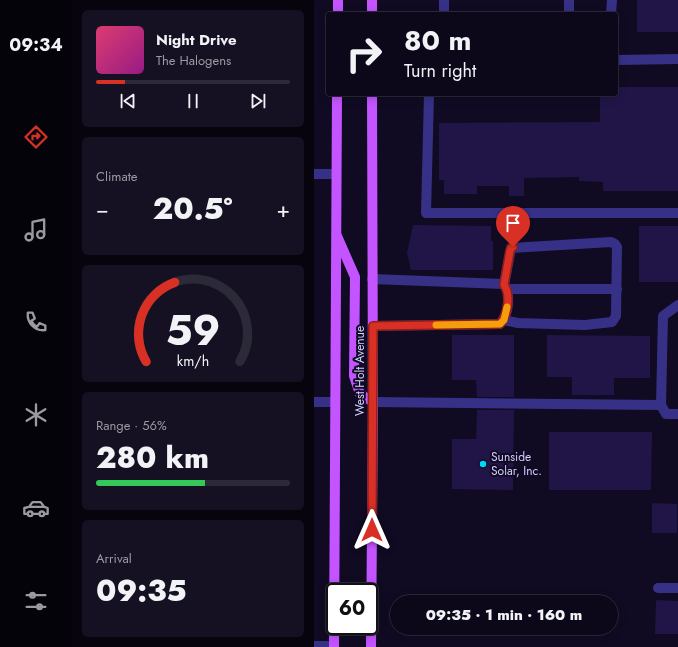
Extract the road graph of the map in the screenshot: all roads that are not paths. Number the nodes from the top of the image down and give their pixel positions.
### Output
1 (338, 0) edge
2 (372, 0) edge
3 (444, 0) edge
4 (569, 0) edge
5 (612, 0) edge
6 (338, 12) edge
7 (372, 12) edge
8 (444, 12) edge
9 (569, 12) edge
10 (611, 12) edge
11 (678, 59) edge
12 (618, 60) edge
13 (337, 96) edge
14 (372, 96) edge
15 (429, 96) edge
16 (314, 174) edge
17 (336, 174) junction
18 (678, 213) edge
19 (336, 232) junction
20 (372, 279) junction
21 (506, 287) junction
22 (617, 289) junction
23 (678, 305) edge
24 (504, 320) junction
25 (373, 326) junction
26 (314, 402) edge
27 (335, 402) junction
28 (373, 402) junction
29 (661, 405) junction
30 (678, 414) edge
31 (658, 588) dead end
32 (678, 588) edge
33 (314, 646) edge
34 (334, 647) edge
35 (371, 647) edge

1 - 6 main road
2 - 7 main road
3 - 8 street
4 - 9 street
5 - 10 street
11 - 12 street
13 - 17 main road, West Holt Avenue
14 - 20 main road, West Holt Avenue
15 - 18 street
16 - 17 street
17 - 19 main road, West Holt Avenue
19 - 27 main road, West Holt Avenue
19 - 28 main road
20 - 21 street
20 - 25 main road, West Holt Avenue
21 - 22 street
21 - 22 street
21 - 24 street
22 - 24 street
23 - 29 street
24 - 25 street
25 - 28 main road, West Holt Avenue
26 - 27 street
27 - 34 main road, West Holt Avenue
28 - 29 street
28 - 35 main road, West Holt Avenue
29 - 30 street
31 - 32 street
33 - 34 street

